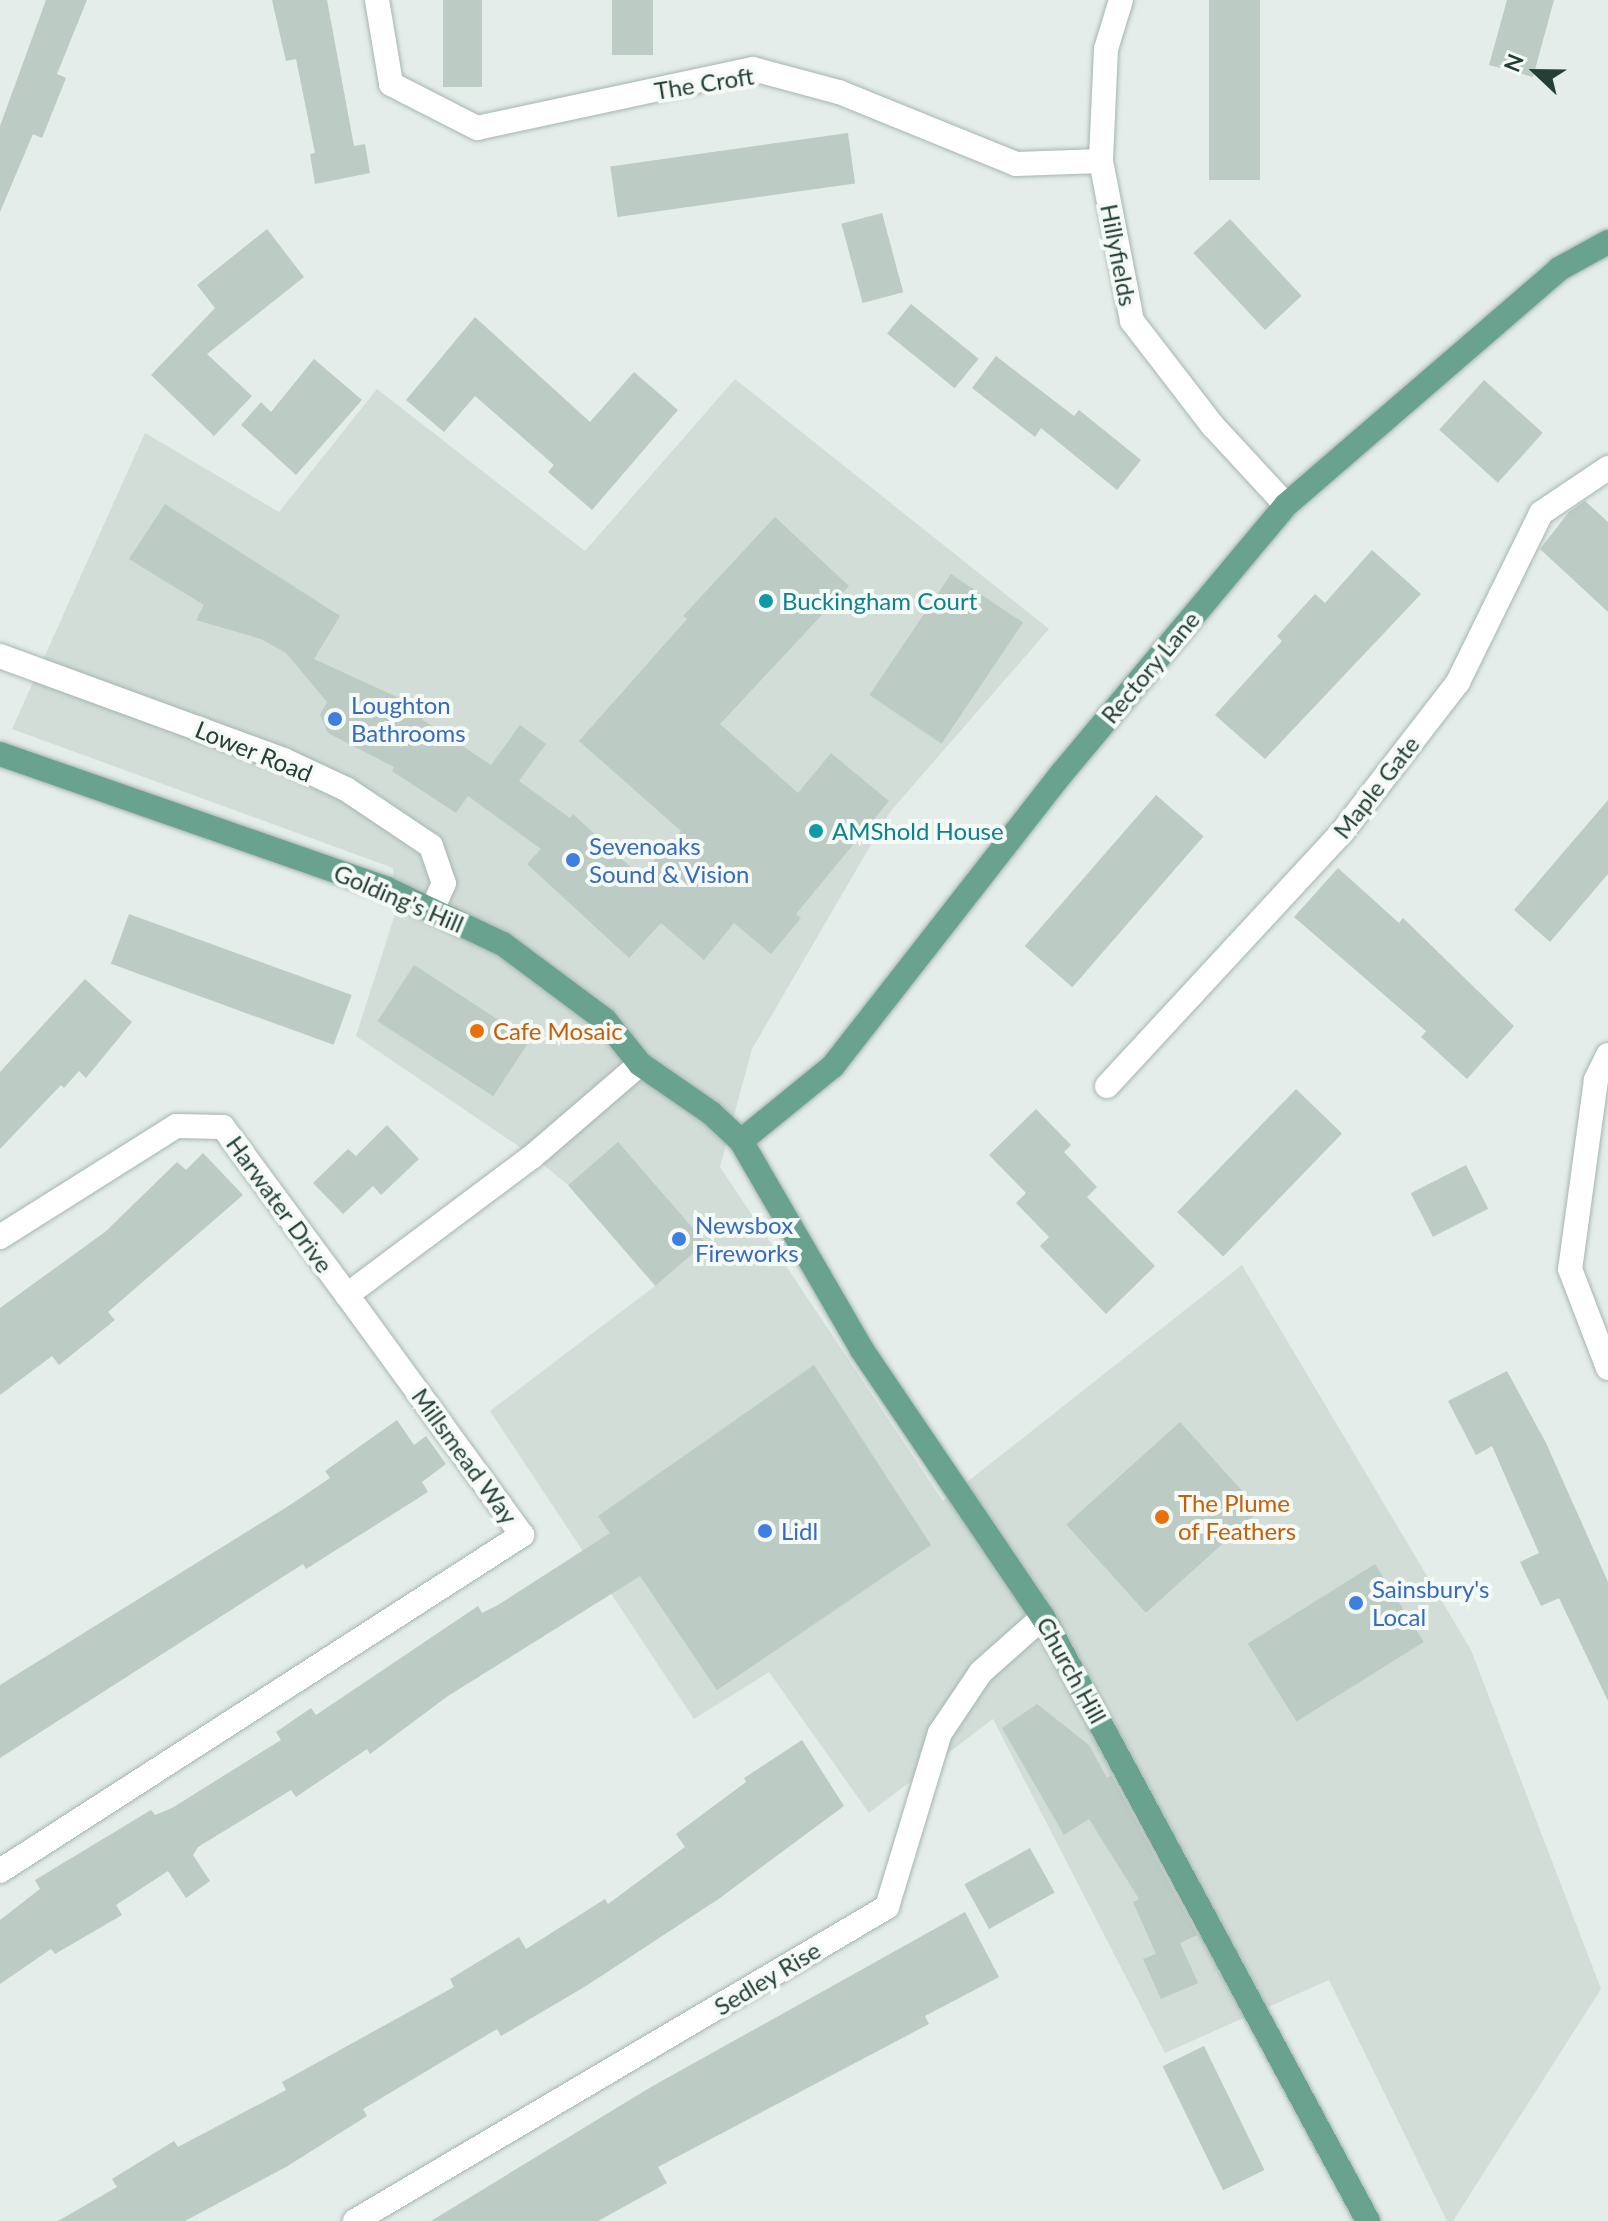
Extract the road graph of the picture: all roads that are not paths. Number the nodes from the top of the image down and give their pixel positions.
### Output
1 (377, 0) edge
2 (1121, 0) edge
3 (1101, 161) junction
4 (1606, 250) edge
5 (1608, 468) edge
6 (1286, 505) junction
7 (0, 656) edge
8 (0, 754) edge
9 (432, 910) junction
10 (1608, 1055) edge
11 (640, 1064) junction
12 (1107, 1086) dead end
13 (741, 1141) junction
14 (0, 1237) edge
15 (347, 1295) junction
16 (1608, 1368) edge
17 (1043, 1617) junction
18 (0, 1871) edge
19 (355, 2221) edge
20 (1368, 2221) edge

1 - 3 street, The Croft
2 - 3 street, Hillyfields
3 - 6 street, Hillyfields
4 - 6 main road, Rectory Lane
5 - 12 street, Maple Gate
6 - 13 main road, Rectory Lane
7 - 9 street, Lower Road
8 - 9 main road, Golding's Hill
9 - 11 main road, Golding's Hill
10 - 16 street
11 - 13 main road, Golding's Hill
11 - 15 street
13 - 17 main road, Church Hill
14 - 15 street, Harwater Drive
15 - 18 street, Millsmead Way
17 - 19 street, Sedley Rise
17 - 20 main road, Church Hill

